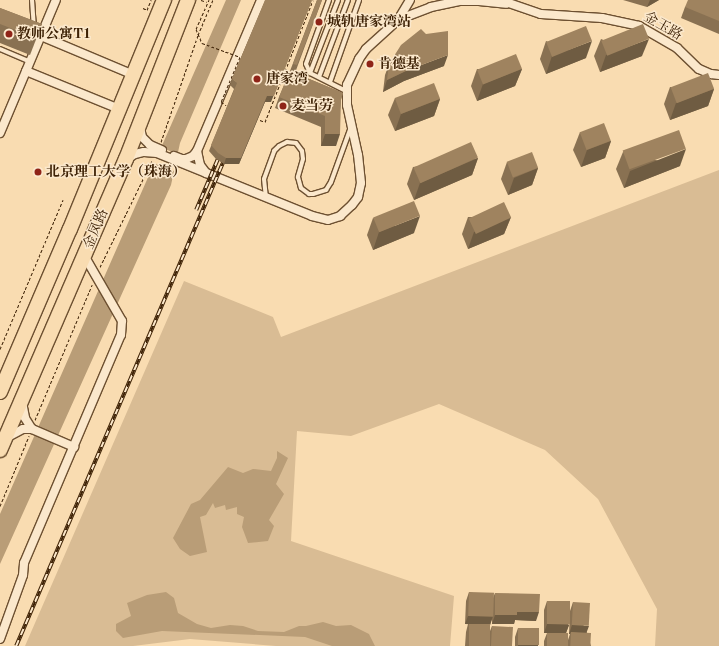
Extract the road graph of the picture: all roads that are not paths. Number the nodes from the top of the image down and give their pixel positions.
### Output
1 (32, 0) edge
2 (56, 0) edge
3 (164, 0) edge
4 (261, 0) edge
5 (329, 0) edge
6 (338, 0) edge
7 (348, 0) edge
8 (358, 0) edge
9 (410, 0) edge
10 (463, 0) edge
11 (500, 0) edge
12 (188, 2) edge
13 (516, 7) junction
14 (398, 20) junction
15 (27, 24) edge
16 (34, 26) junction
17 (42, 33) junction
18 (0, 50) edge
19 (30, 62) junction
20 (26, 71) junction
21 (310, 73) junction
22 (134, 75) junction
23 (719, 75) edge
24 (320, 77) junction
25 (330, 82) junction
26 (346, 91) junction
27 (119, 109) junction
28 (140, 126) junction
29 (351, 126) junction
30 (0, 133) edge
31 (157, 151) junction
32 (198, 151) junction
33 (126, 159) junction
34 (182, 161) junction
35 (206, 173) junction
36 (266, 198) junction
37 (85, 257) junction
38 (0, 392) edge
39 (22, 402) junction
40 (34, 429) junction
41 (3, 444) edge
42 (74, 447) junction
43 (0, 639) edge

1 - 16 lane
2 - 17 street
3 - 22 highway, 金凤路
4 - 32 street
5 - 21 lane
6 - 21 lane
7 - 24 lane
8 - 25 lane
9 - 14 street
10 - 13 street
10 - 14 street
11 - 13 street
12 - 28 highway, 金凤路
13 - 23 street, 金玉路
14 - 26 street
15 - 16 lane
16 - 17 lane
17 - 19 street
17 - 22 street
18 - 19 lane
19 - 20 street
20 - 27 street
20 - 30 street
21 - 24 lane
22 - 27 highway, 金凤路
24 - 25 lane
25 - 26 lane
26 - 29 street
27 - 38 highway, 金凤路
28 - 31 street
28 - 33 highway, 金凤路
29 - 36 street
29 - 36 lane
31 - 33 street
31 - 34 street
32 - 34 street
32 - 35 street
33 - 37 highway, 金凤路
34 - 35 street
35 - 36 street
37 - 39 highway, 金凤路
37 - 42 street
39 - 40 street
39 - 41 highway, 金凤路
40 - 41 street
40 - 42 street
42 - 43 street

